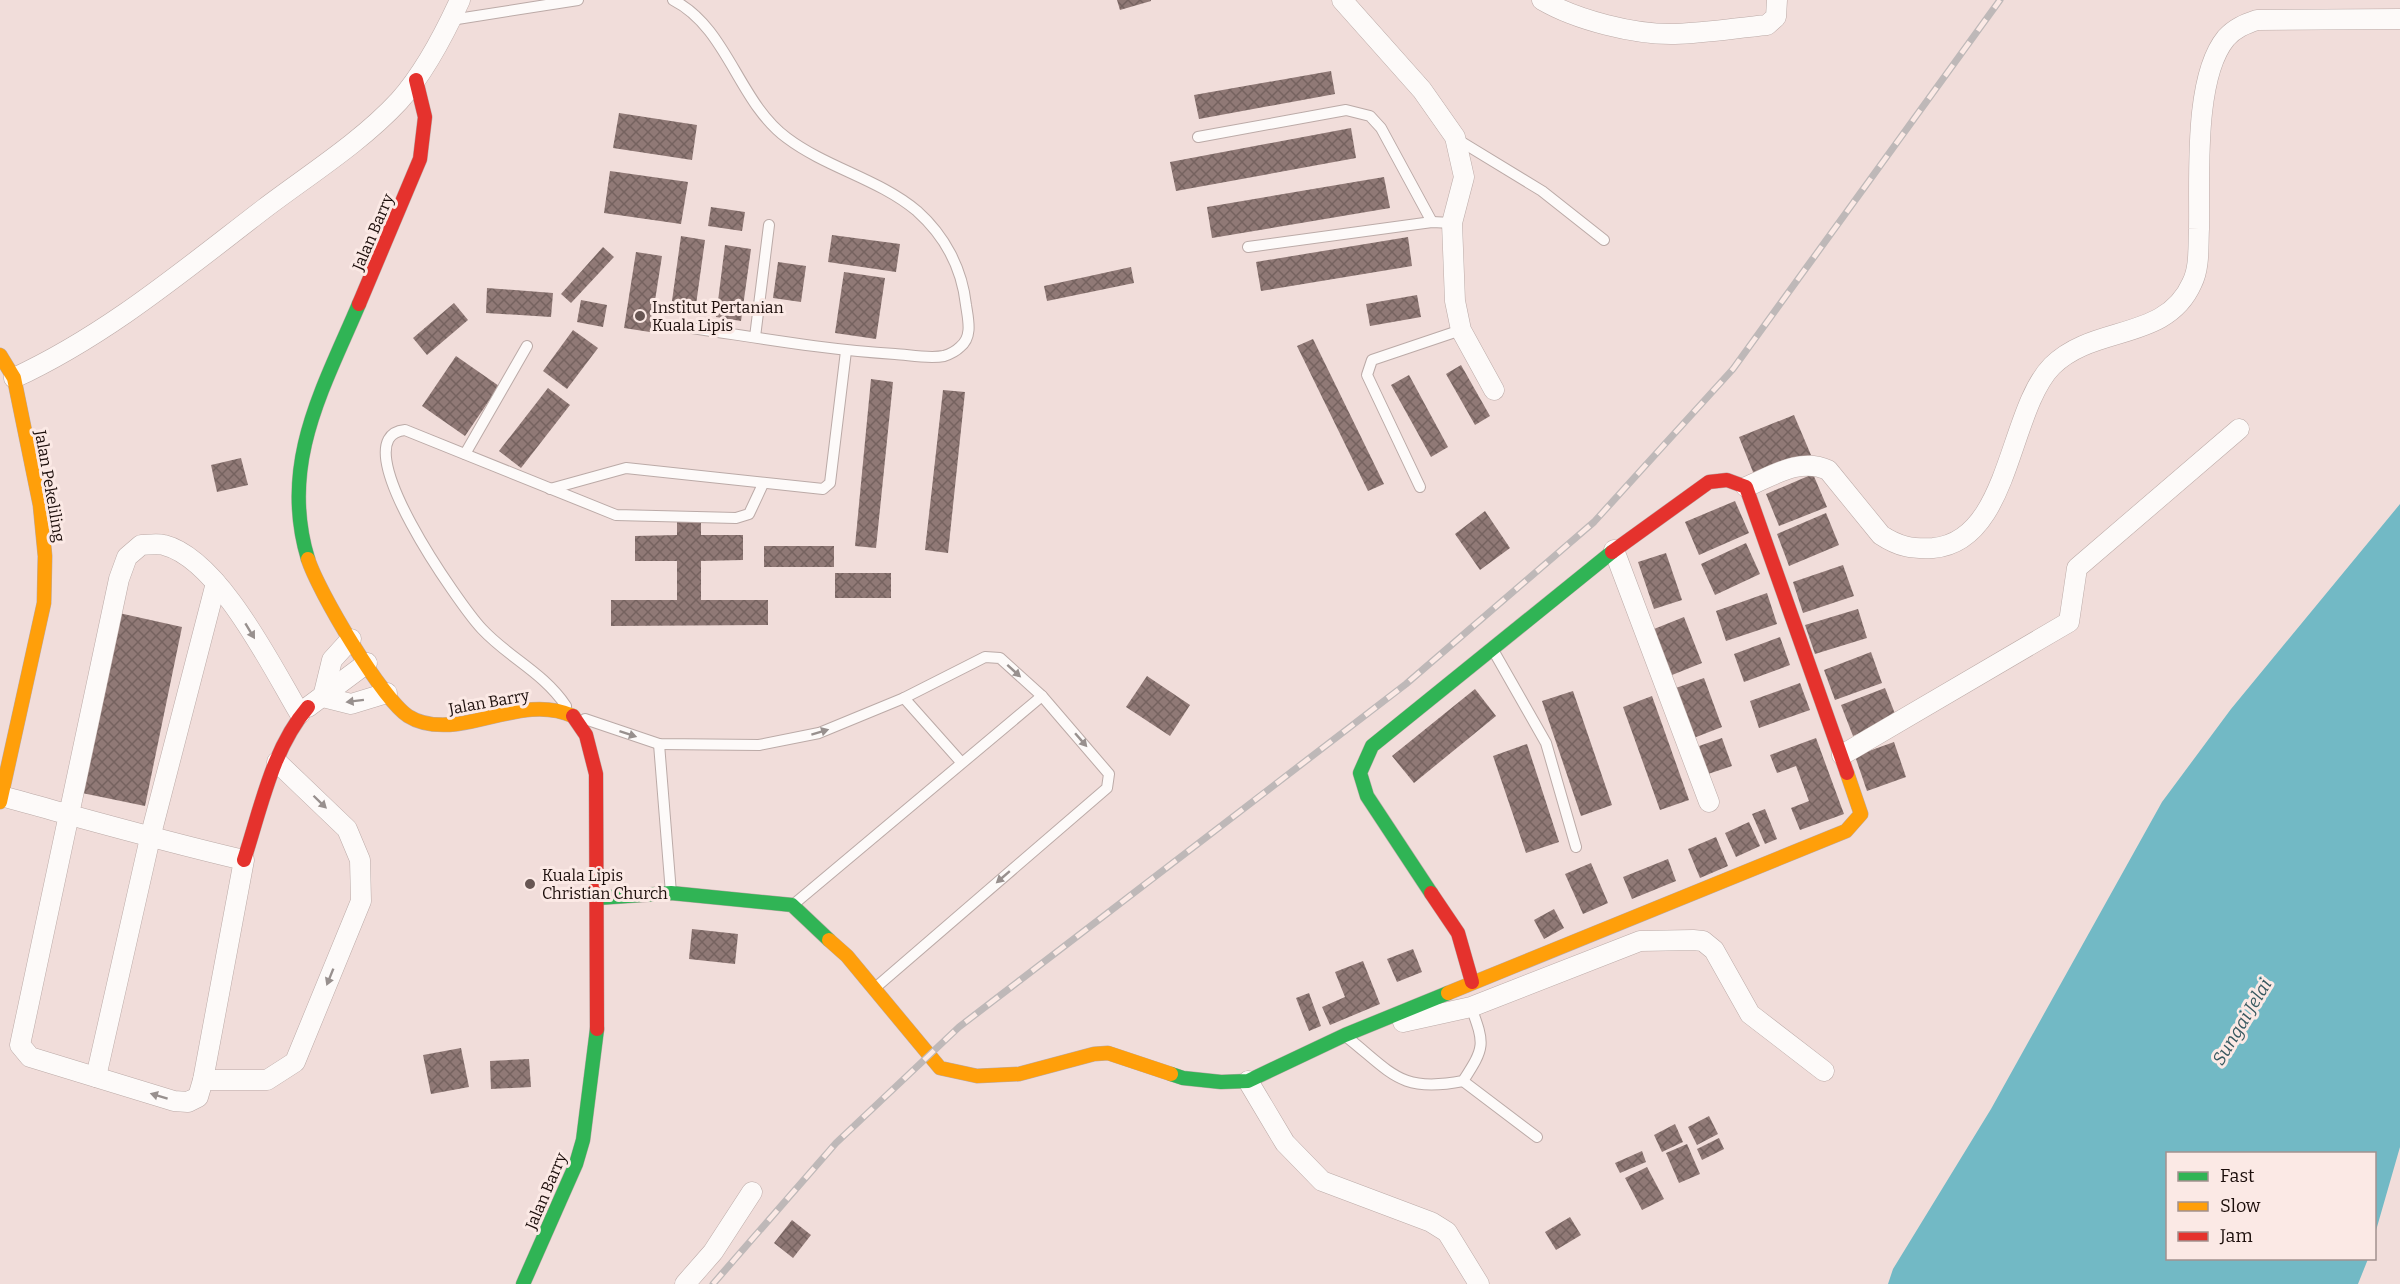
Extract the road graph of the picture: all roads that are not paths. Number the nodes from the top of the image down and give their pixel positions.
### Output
1 (460, 0) edge
2 (578, 0) edge
3 (673, 0) edge
4 (1342, 0) edge
5 (1542, 0) edge
6 (1777, 0) edge
7 (2400, 19) edge
8 (451, 20) junction
9 (416, 80) junction
10 (1198, 137) dead end
11 (1455, 137) junction
12 (1432, 222) junction
13 (1452, 223) junction
14 (769, 225) dead end
15 (1604, 240) dead end
16 (1248, 247) dead end
17 (692, 328) dead end
18 (1461, 330) junction
19 (755, 337) junction
20 (527, 346) dead end
21 (846, 351) junction
22 (0, 355) edge
23 (14, 378) junction
24 (1494, 390) dead end
25 (2239, 429) dead end
26 (465, 454) junction
27 (763, 484) junction
28 (1420, 487) dead end
29 (1746, 488) junction
30 (550, 489) junction
31 (1614, 550) junction
32 (216, 583) junction
33 (351, 639) junction
34 (1491, 648) junction
35 (367, 663) junction
36 (387, 693) junction
37 (1042, 696) junction
38 (904, 698) junction
39 (310, 706) junction
40 (572, 715) junction
41 (659, 744) junction
42 (1842, 755) junction
43 (278, 762) junction
44 (961, 762) junction
45 (1, 799) edge
46 (1709, 802) dead end
47 (70, 814) junction
48 (150, 838) junction
49 (1576, 847) dead end
50 (244, 860) junction
51 (671, 893) junction
52 (598, 898) junction
53 (792, 905) junction
54 (1472, 982) junction
55 (874, 989) junction
56 (1471, 1007) junction
57 (1345, 1035) junction
58 (1824, 1071) dead end
59 (96, 1077) junction
60 (203, 1080) junction
61 (1248, 1081) junction
62 (1463, 1081) junction
63 (1537, 1137) dead end
64 (752, 1192) dead end
65 (523, 1284) edge
66 (685, 1284) edge
67 (1479, 1284) edge

1 - 8 street
2 - 8 lane
3 - 21 lane
4 - 11 street
5 - 6 street
7 - 29 street
8 - 9 street
9 - 23 street
9 - 33 street, Jalan Barry
10 - 12 lane
11 - 13 street
11 - 15 lane
12 - 13 lane
12 - 16 lane
13 - 18 street
14 - 19 lane
17 - 19 lane
18 - 24 street
18 - 28 lane
19 - 21 lane
20 - 26 lane
21 - 27 lane
22 - 23 street, Jalan Pekeliling
23 - 45 street, Jalan Pekeliling
25 - 42 street
26 - 30 lane
26 - 40 lane
27 - 30 lane
27 - 30 lane
29 - 31 street
29 - 42 street
31 - 34 street
31 - 46 street
32 -> 39 street
32 - 47 street
32 - 48 street
33 - 35 street, Jalan Barry
33 - 39 street
34 - 49 lane
34 - 54 street
35 - 36 street, Jalan Barry
35 - 39 street
36 -> 39 street
36 - 40 street, Jalan Barry
38 -> 37 lane
37 - 44 lane
37 -> 55 lane
41 -> 38 lane
38 - 44 lane
39 - 43 street
40 -> 41 lane
40 - 52 street, Jalan Barry
41 - 51 lane
42 - 54 street
43 - 50 street
43 -> 60 street
44 - 53 lane
45 - 47 street
47 - 48 street
47 - 59 street
48 - 50 street
48 - 59 street
50 - 60 street
51 - 52 street
51 - 53 street
52 - 65 street, Jalan Barry
53 - 55 street
54 - 57 street
55 - 61 street
56 - 57 street
56 - 58 street
56 - 62 lane
57 - 61 street
57 - 62 lane
60 -> 59 street
61 - 67 street
62 - 63 lane
64 - 66 street

